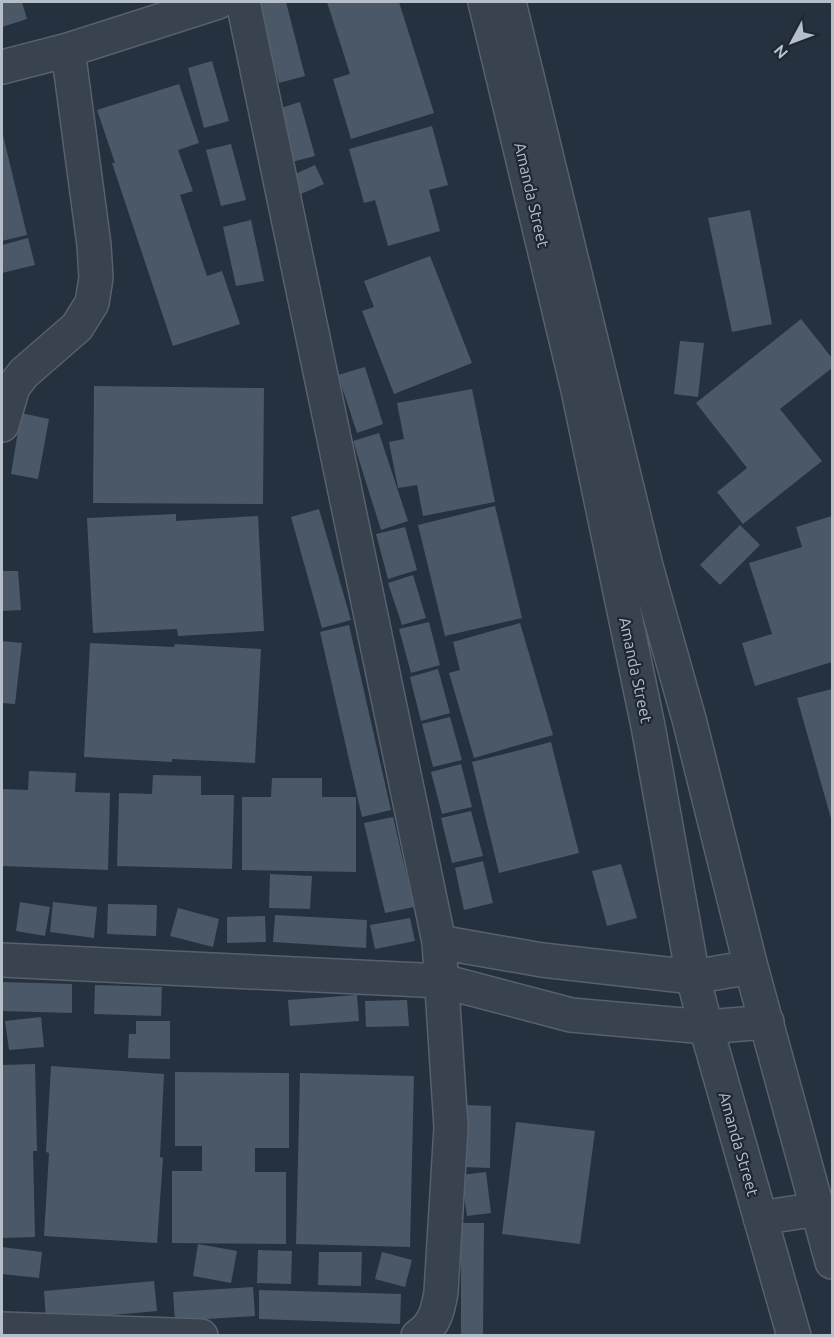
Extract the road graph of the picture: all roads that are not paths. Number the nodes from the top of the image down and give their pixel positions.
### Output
1 (218, 2) edge
2 (243, 2) edge
3 (485, 2) edge
4 (509, 2) edge
5 (68, 50) junction
6 (2, 67) edge
7 (568, 293) junction
8 (2, 425) edge
9 (689, 719) junction
10 (648, 726) junction
11 (439, 942) junction
12 (2, 960) edge
13 (751, 967) junction
14 (693, 976) junction
15 (442, 981) junction
16 (767, 1022) junction
17 (706, 1027) junction
18 (818, 1209) junction
19 (760, 1218) junction
20 (832, 1262) edge
21 (2, 1329) edge
22 (201, 1335) edge
23 (418, 1335) edge
24 (794, 1335) edge

1 - 5 street
2 - 11 street
3 - 7 street, Amanda Street
4 - 7 street, Amanda Street
5 - 6 street
5 - 8 street
7 - 9 street, Amanda Street
7 - 10 street, Amanda Street
9 - 10 street
9 - 13 street, Amanda Street
10 - 14 street, Amanda Street
11 - 14 street
11 - 15 street
12 - 15 street
13 - 14 street
13 - 16 street, Amanda Street
14 - 17 street, Amanda Street
15 - 17 street
15 - 23 street
16 - 17 street
16 - 18 street, Amanda Street
17 - 19 street, Amanda Street
18 - 19 street
18 - 20 street, Amanda Street
19 - 24 street, Amanda Street
21 - 22 street

